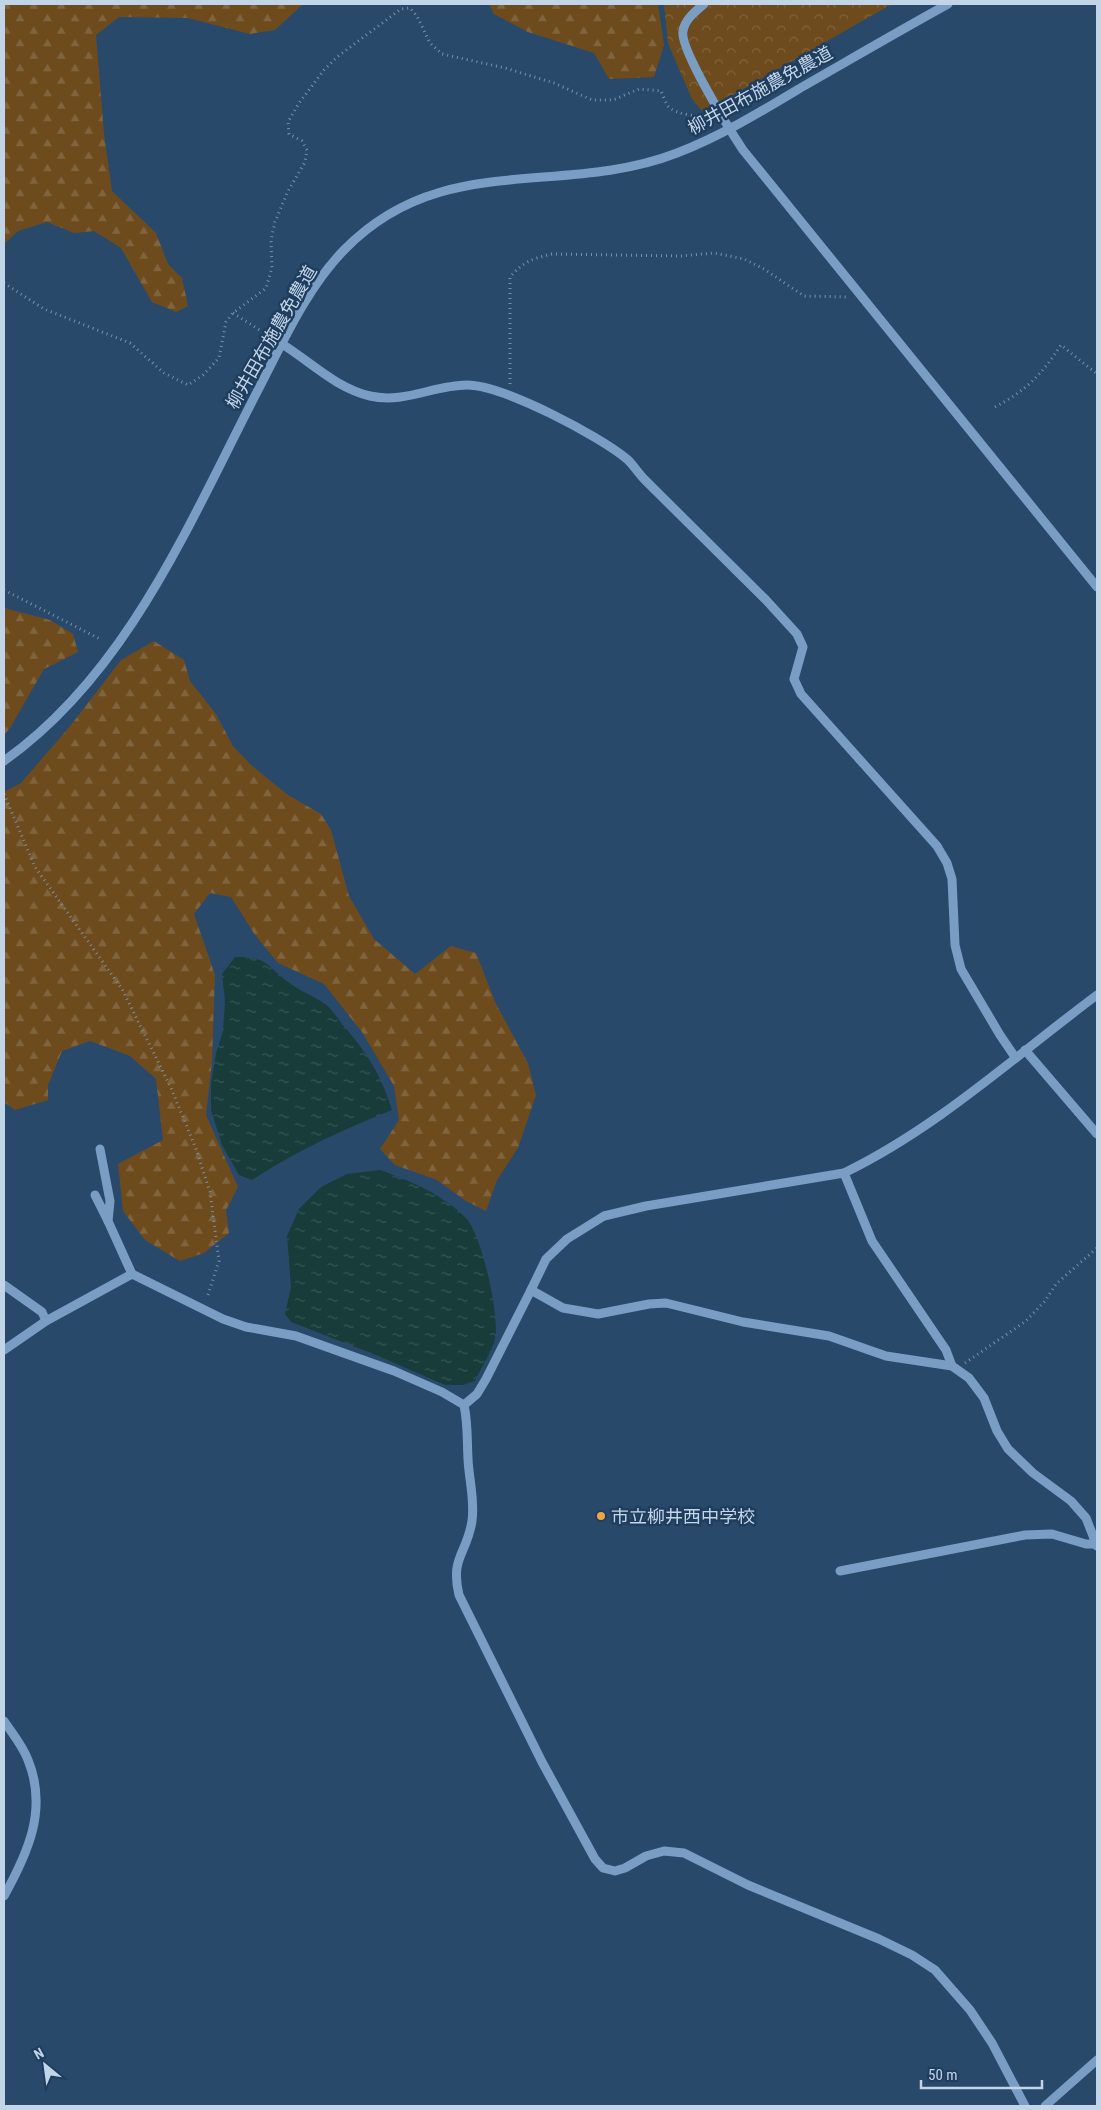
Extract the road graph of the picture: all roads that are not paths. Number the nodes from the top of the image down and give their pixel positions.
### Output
1 (704, 4) edge
2 (948, 4) edge
3 (730, 129) junction
4 (282, 344) junction
5 (1097, 587) edge
6 (4, 761) edge
7 (1097, 995) edge
8 (1025, 1050) junction
9 (1015, 1057) junction
10 (1097, 1134) edge
11 (100, 1149) dead end
12 (844, 1173) junction
13 (95, 1194) dead end
14 (108, 1221) junction
15 (132, 1274) junction
16 (4, 1285) edge
17 (531, 1290) junction
18 (46, 1321) junction
19 (4, 1350) edge
20 (955, 1367) junction
21 (464, 1405) junction
22 (1094, 1529) edge
23 (1097, 1545) edge
24 (840, 1571) dead end
25 (4, 1721) edge
26 (4, 1896) edge
27 (1097, 2060) edge
28 (1025, 2106) edge
29 (1044, 2106) edge

1 - 3 street
2 - 3 street, 柳井田布施農免農道
3 - 4 street, 柳井田布施農免農道
3 - 5 street
4 - 6 street, 柳井田布施農免農道
4 - 9 street
7 - 8 street
8 - 9 street
8 - 10 street
9 - 12 street
11 - 14 street
12 - 17 street
12 - 20 street
13 - 14 street
14 - 15 street
15 - 18 street
15 - 21 street
16 - 18 street
17 - 20 street
17 - 21 street
18 - 19 street
20 - 22 street
21 - 28 street
22 - 23 street
23 - 24 street
25 - 26 street
27 - 29 street

